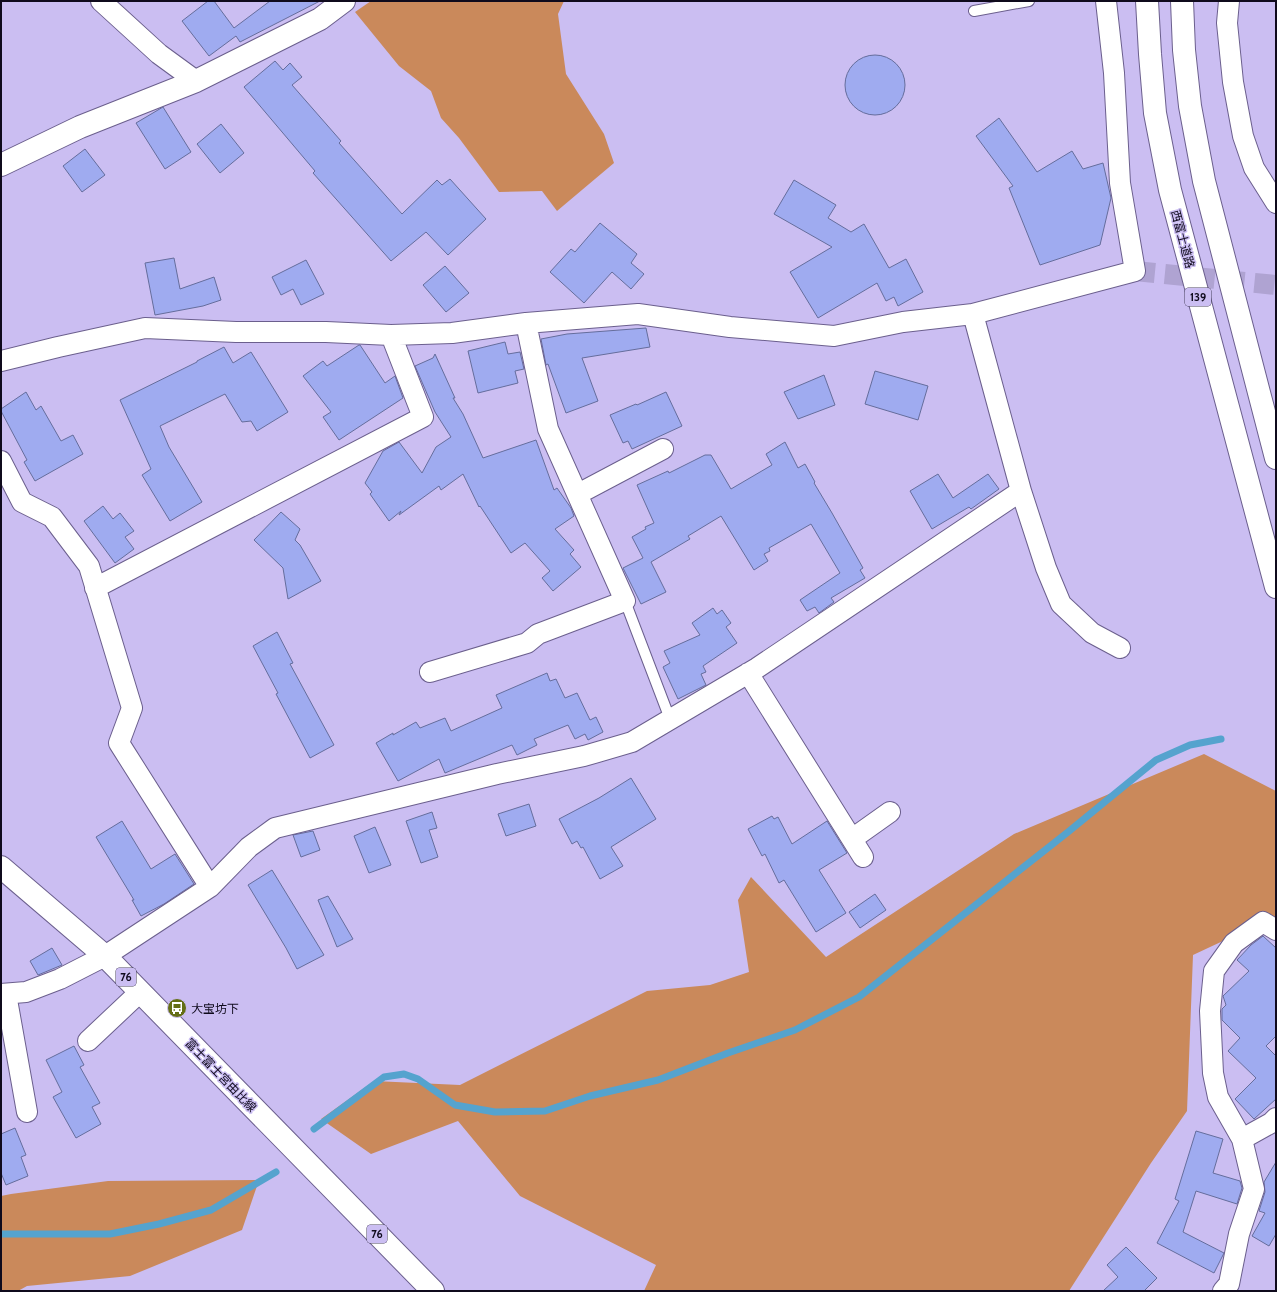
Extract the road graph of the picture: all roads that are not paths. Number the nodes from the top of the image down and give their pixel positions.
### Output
1 (101, 1) edge
2 (344, 1) edge
3 (1029, 1) edge
4 (1106, 1) edge
5 (1147, 1) edge
6 (1182, 1) edge
7 (1229, 1) edge
8 (974, 11) dead end
9 (196, 81) junction
10 (1, 165) edge
11 (1276, 203) edge
12 (973, 314) junction
13 (526, 323) junction
14 (391, 335) junction
15 (1, 361) edge
16 (663, 449) dead end
17 (1276, 458) edge
18 (1, 461) edge
19 (1021, 491) junction
20 (578, 494) junction
21 (1276, 587) edge
22 (95, 588) junction
23 (625, 600) junction
24 (1120, 648) dead end
25 (430, 672) dead end
26 (748, 673) junction
27 (670, 719) junction
28 (890, 812) dead end
29 (852, 839) junction
30 (863, 857) dead end
31 (1, 867) edge
32 (210, 887) junction
33 (1276, 930) edge
34 (105, 956) junction
35 (140, 992) junction
36 (4, 994) edge
37 (7, 1040) edge
38 (88, 1041) dead end
39 (27, 1112) dead end
40 (1274, 1123) edge
41 (1242, 1139) junction
42 (1229, 1289) edge
43 (433, 1291) edge

1 - 9 street
2 - 9 main road
3 - 8 lane
4 - 12 street
5 - 21 main road, 西富士道路 / 139
6 - 17 main road
7 - 11 street
9 - 10 main road
12 - 13 street
12 - 19 street
13 - 14 street
13 - 20 street
14 - 15 street
14 - 22 street
16 - 20 street
18 - 22 street
19 - 24 street
19 - 26 street
20 - 23 street
22 - 32 street
23 - 25 street
23 - 27 lane
26 - 27 street
26 - 29 street
27 - 32 street
28 - 29 street
29 - 30 street
31 - 34 main road, 富士富士宮由比線 / 76
32 - 34 street
33 - 41 street
34 - 35 main road, 富士富士宮由比線 / 76
34 - 36 street
35 - 38 street
35 - 43 main road, 富士富士宮由比線 / 76
36 - 37 street
37 - 39 street
40 - 41 street
41 - 42 street

